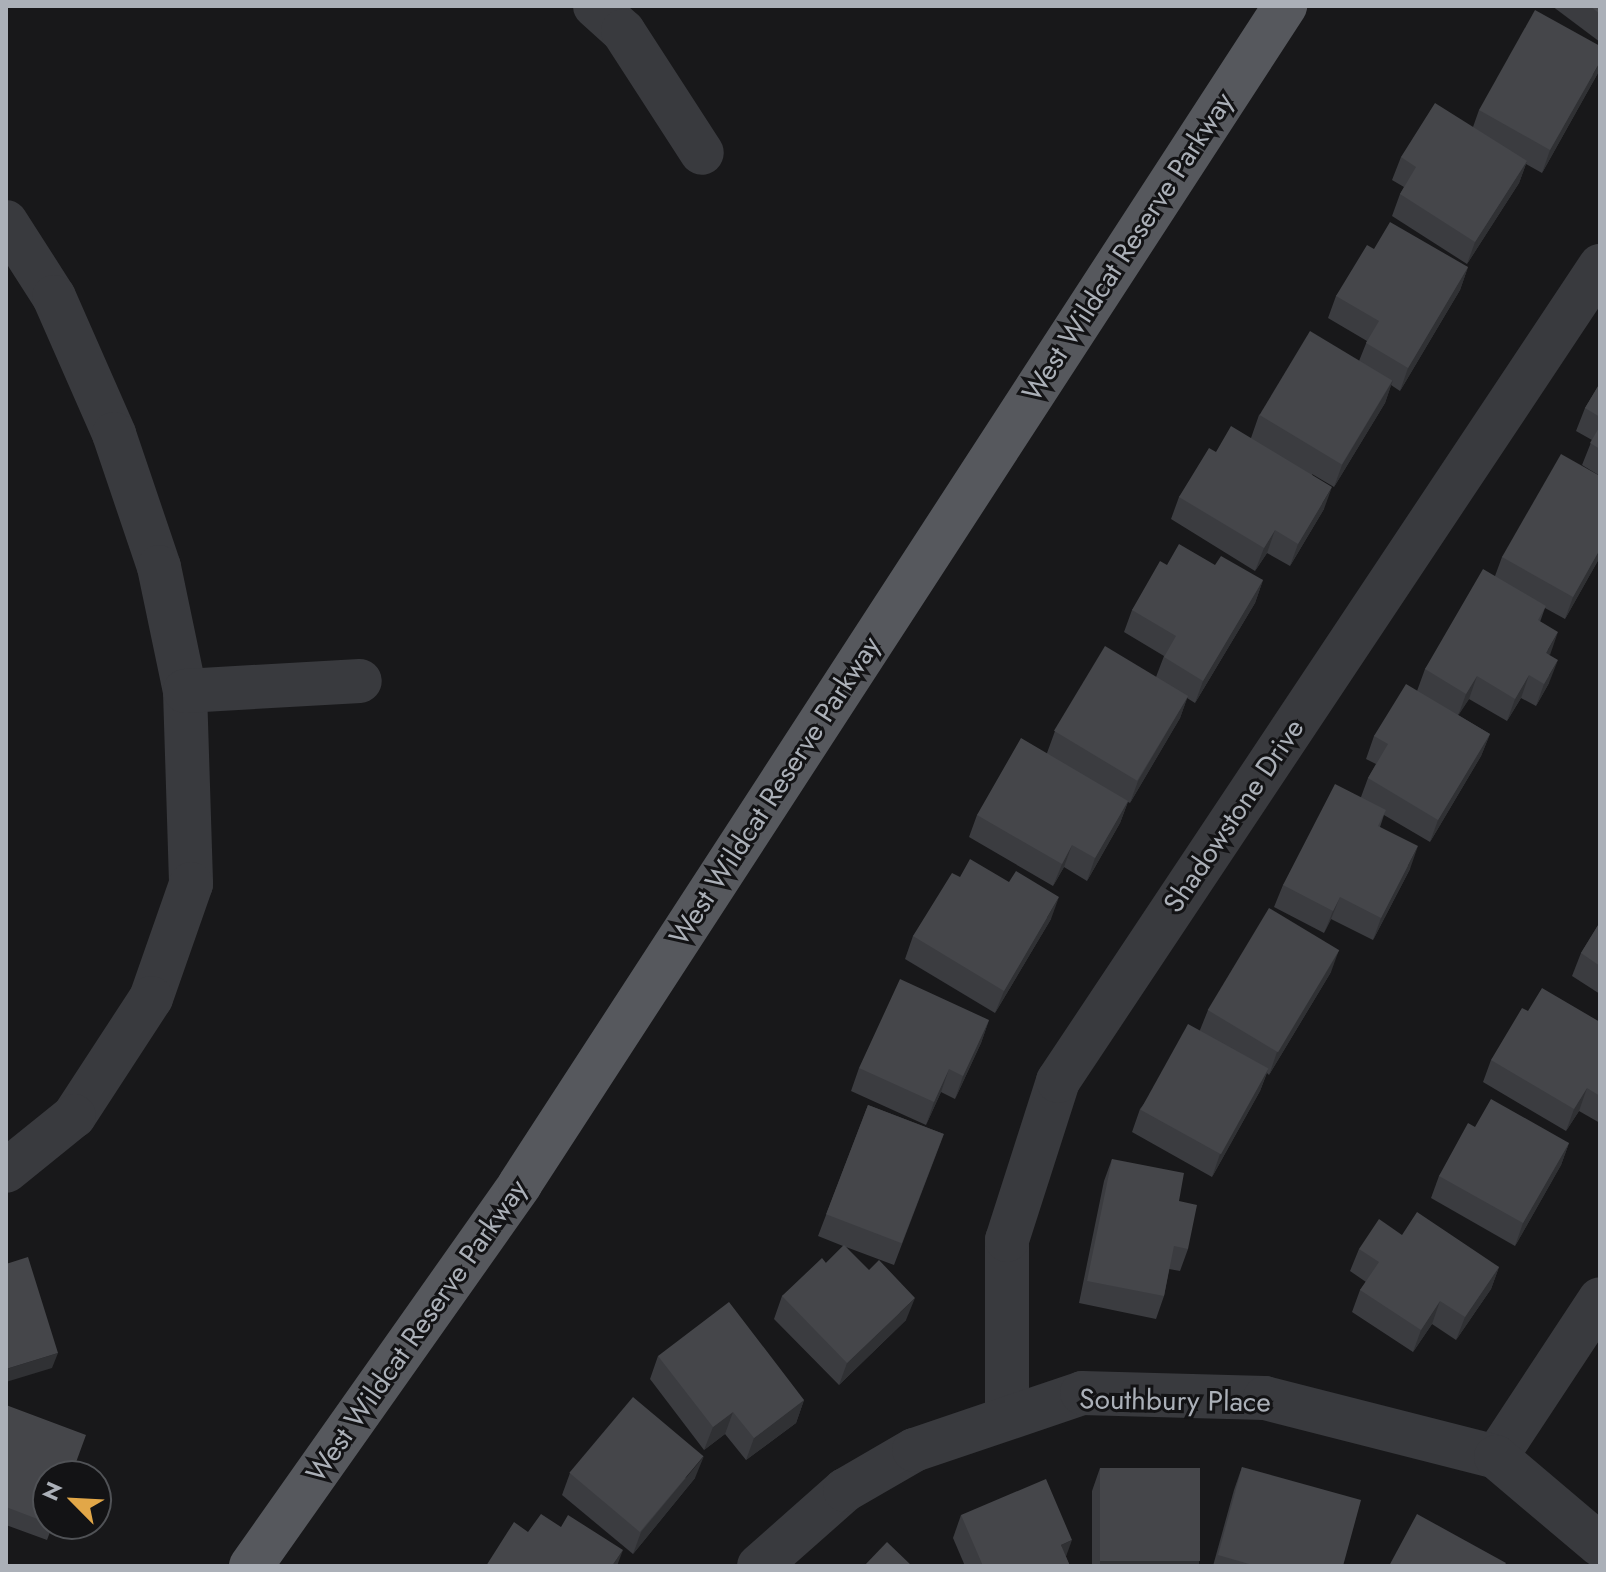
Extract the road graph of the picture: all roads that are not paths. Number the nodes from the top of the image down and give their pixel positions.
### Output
1 (595, 6) edge
2 (1285, 6) edge
3 (702, 153) dead end
4 (6, 222) edge
5 (1600, 266) edge
6 (360, 681) dead end
7 (185, 691) junction
8 (6, 1171) edge
9 (1600, 1299) edge
10 (1007, 1416) junction
11 (1496, 1457) junction
12 (1600, 1545) edge
13 (251, 1566) edge
14 (759, 1566) edge

1 - 3 street
2 - 13 main road, West Wildcat Reserve Parkway
4 - 7 street
5 - 10 street, Shadowstone Drive
6 - 7 street
7 - 8 street
9 - 11 street
10 - 11 street, Southbury Place
10 - 14 street, Southbury Place
11 - 12 street, Southbury Place

